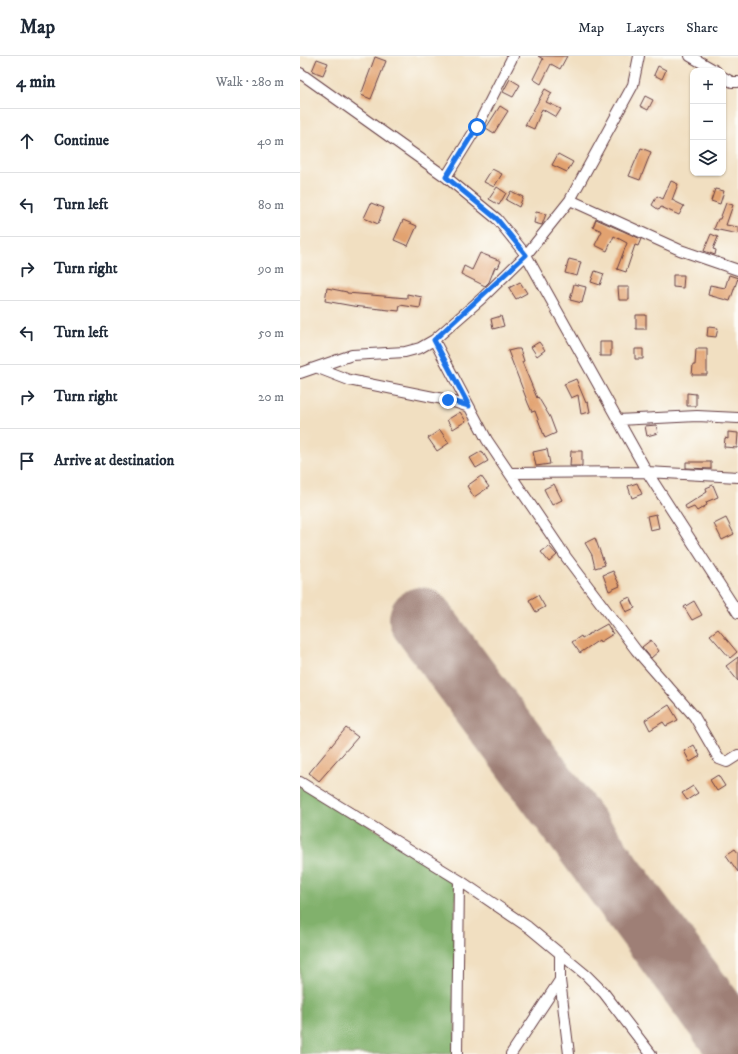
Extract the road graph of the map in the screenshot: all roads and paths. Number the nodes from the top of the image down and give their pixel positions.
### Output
1 (513, 56) edge
2 (639, 56) edge
3 (690, 56) edge
4 (711, 68) edge
5 (300, 73) edge
6 (726, 79) edge
7 (738, 82) edge
8 (446, 177) junction
9 (570, 200) junction
10 (526, 255) junction
11 (738, 270) edge
12 (434, 340) junction
13 (318, 368) junction
14 (300, 373) edge
15 (469, 406) junction
16 (738, 418) edge
17 (618, 420) junction
18 (647, 472) junction
19 (510, 473) junction
20 (738, 477) edge
21 (738, 613) edge
22 (738, 755) edge
23 (300, 782) edge
24 (459, 880) junction
25 (560, 953) junction
26 (560, 980) junction
27 (456, 1054) edge
28 (511, 1054) edge
29 (569, 1054) edge
30 (651, 1054) edge

1 - 8 street
2 - 9 street
3 - 4 street
5 - 8 street
6 - 7 street
8 - 10 street
9 - 10 street
9 - 11 street
10 - 12 street
10 - 17 street
12 - 13 street
12 - 15 street
13 - 14 street
13 - 15 street
15 - 19 street
16 - 17 street
17 - 18 street
18 - 19 street
18 - 20 street
18 - 21 street
19 - 22 street
23 - 24 street
24 - 25 street
24 - 27 street
25 - 26 street
25 - 30 street
26 - 28 street
26 - 29 street

